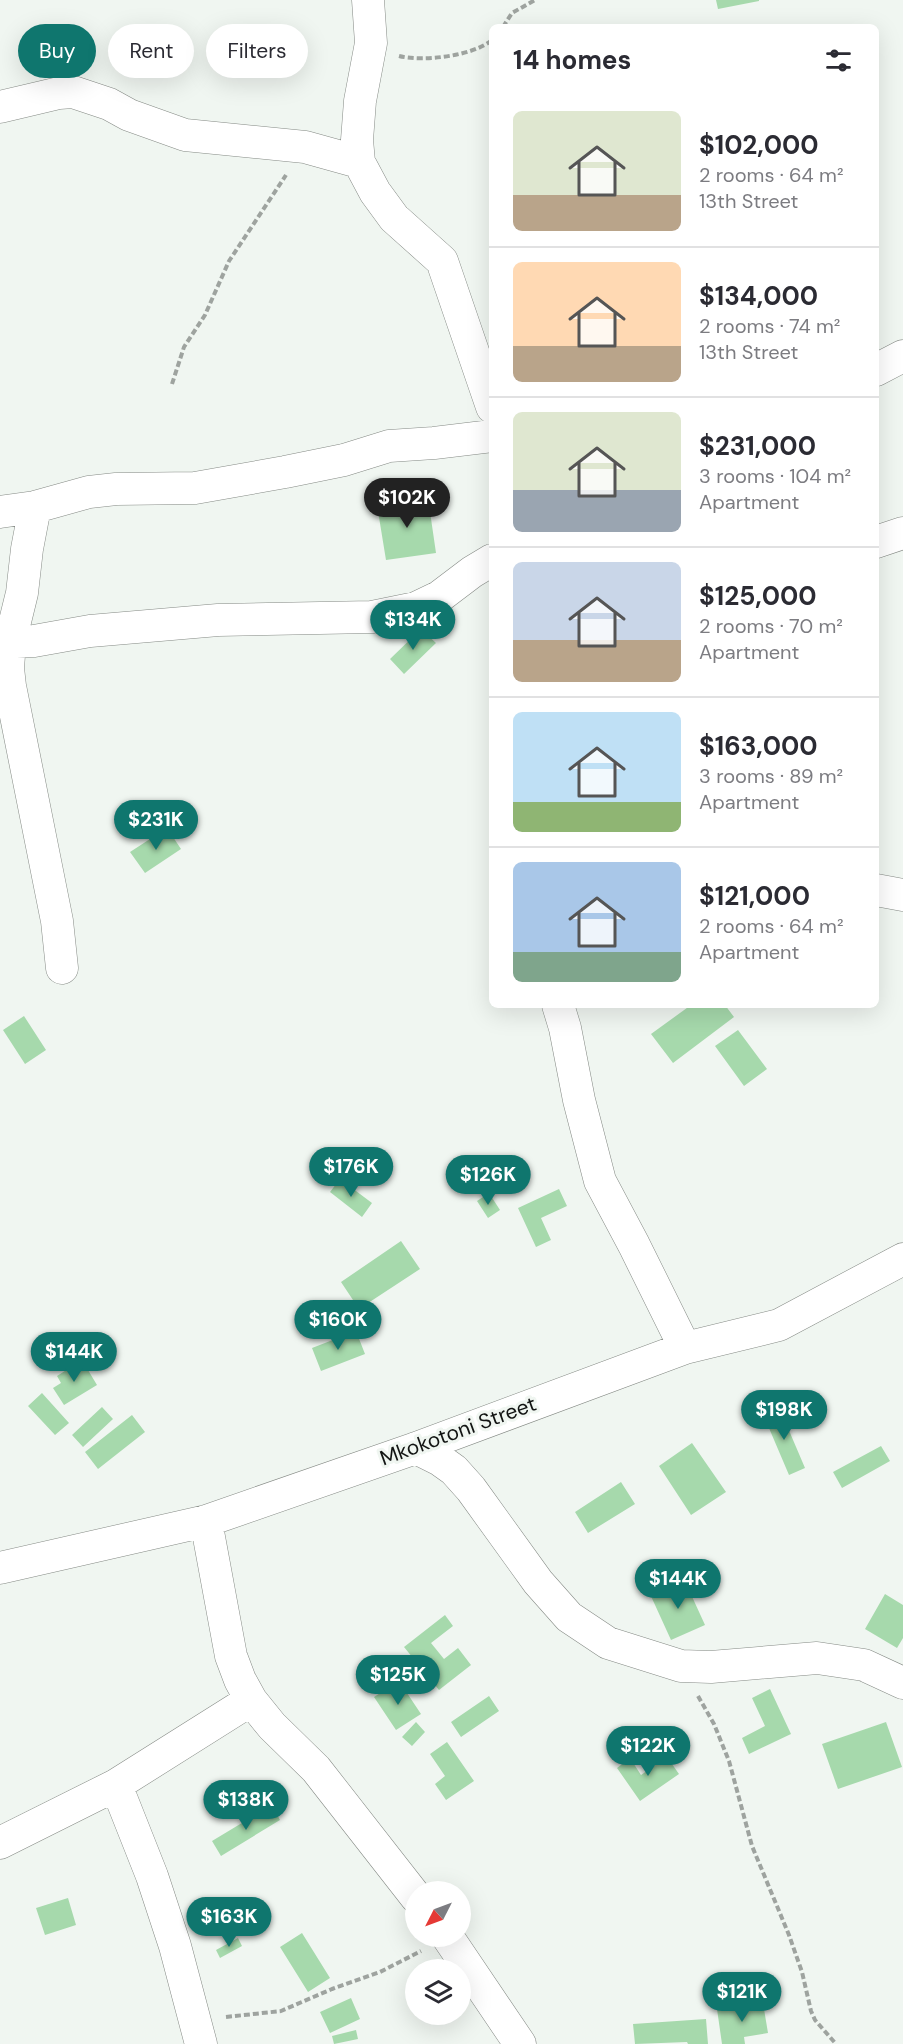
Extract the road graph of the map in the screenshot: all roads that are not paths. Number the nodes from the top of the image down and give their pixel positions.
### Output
1 (368, 0) edge
2 (0, 107) edge
3 (359, 162) junction
4 (903, 356) edge
5 (879, 368) edge
6 (489, 397) edge
7 (489, 436) edge
8 (35, 507) junction
9 (0, 512) edge
10 (903, 533) edge
11 (879, 541) edge
12 (489, 562) edge
13 (10, 642) junction
14 (879, 891) edge
15 (903, 895) edge
16 (62, 968) dead end
17 (559, 1008) edge
18 (903, 1259) edge
19 (685, 1348) junction
20 (416, 1448) junction
21 (206, 1521) junction
22 (0, 1568) edge
23 (903, 1683) edge
24 (251, 1700) junction
25 (116, 1785) junction
26 (0, 1843) edge
27 (405, 1883) edge
28 (454, 1947) edge
29 (198, 2032) edge
30 (520, 2044) edge

1 - 3 street
2 - 3 street
3 - 6 street
4 - 5 street
7 - 8 street
8 - 9 street
8 - 13 street
10 - 11 street
12 - 13 street
13 - 16 street
14 - 15 street
17 - 19 street
18 - 19 street, Mkokotoni Street
19 - 20 street, Mkokotoni Street
20 - 21 street, Mkokotoni Street
20 - 23 street
21 - 22 street, Mkokotoni Street
21 - 24 street
24 - 25 street
24 - 27 street
25 - 26 street
25 - 29 street
28 - 30 street

